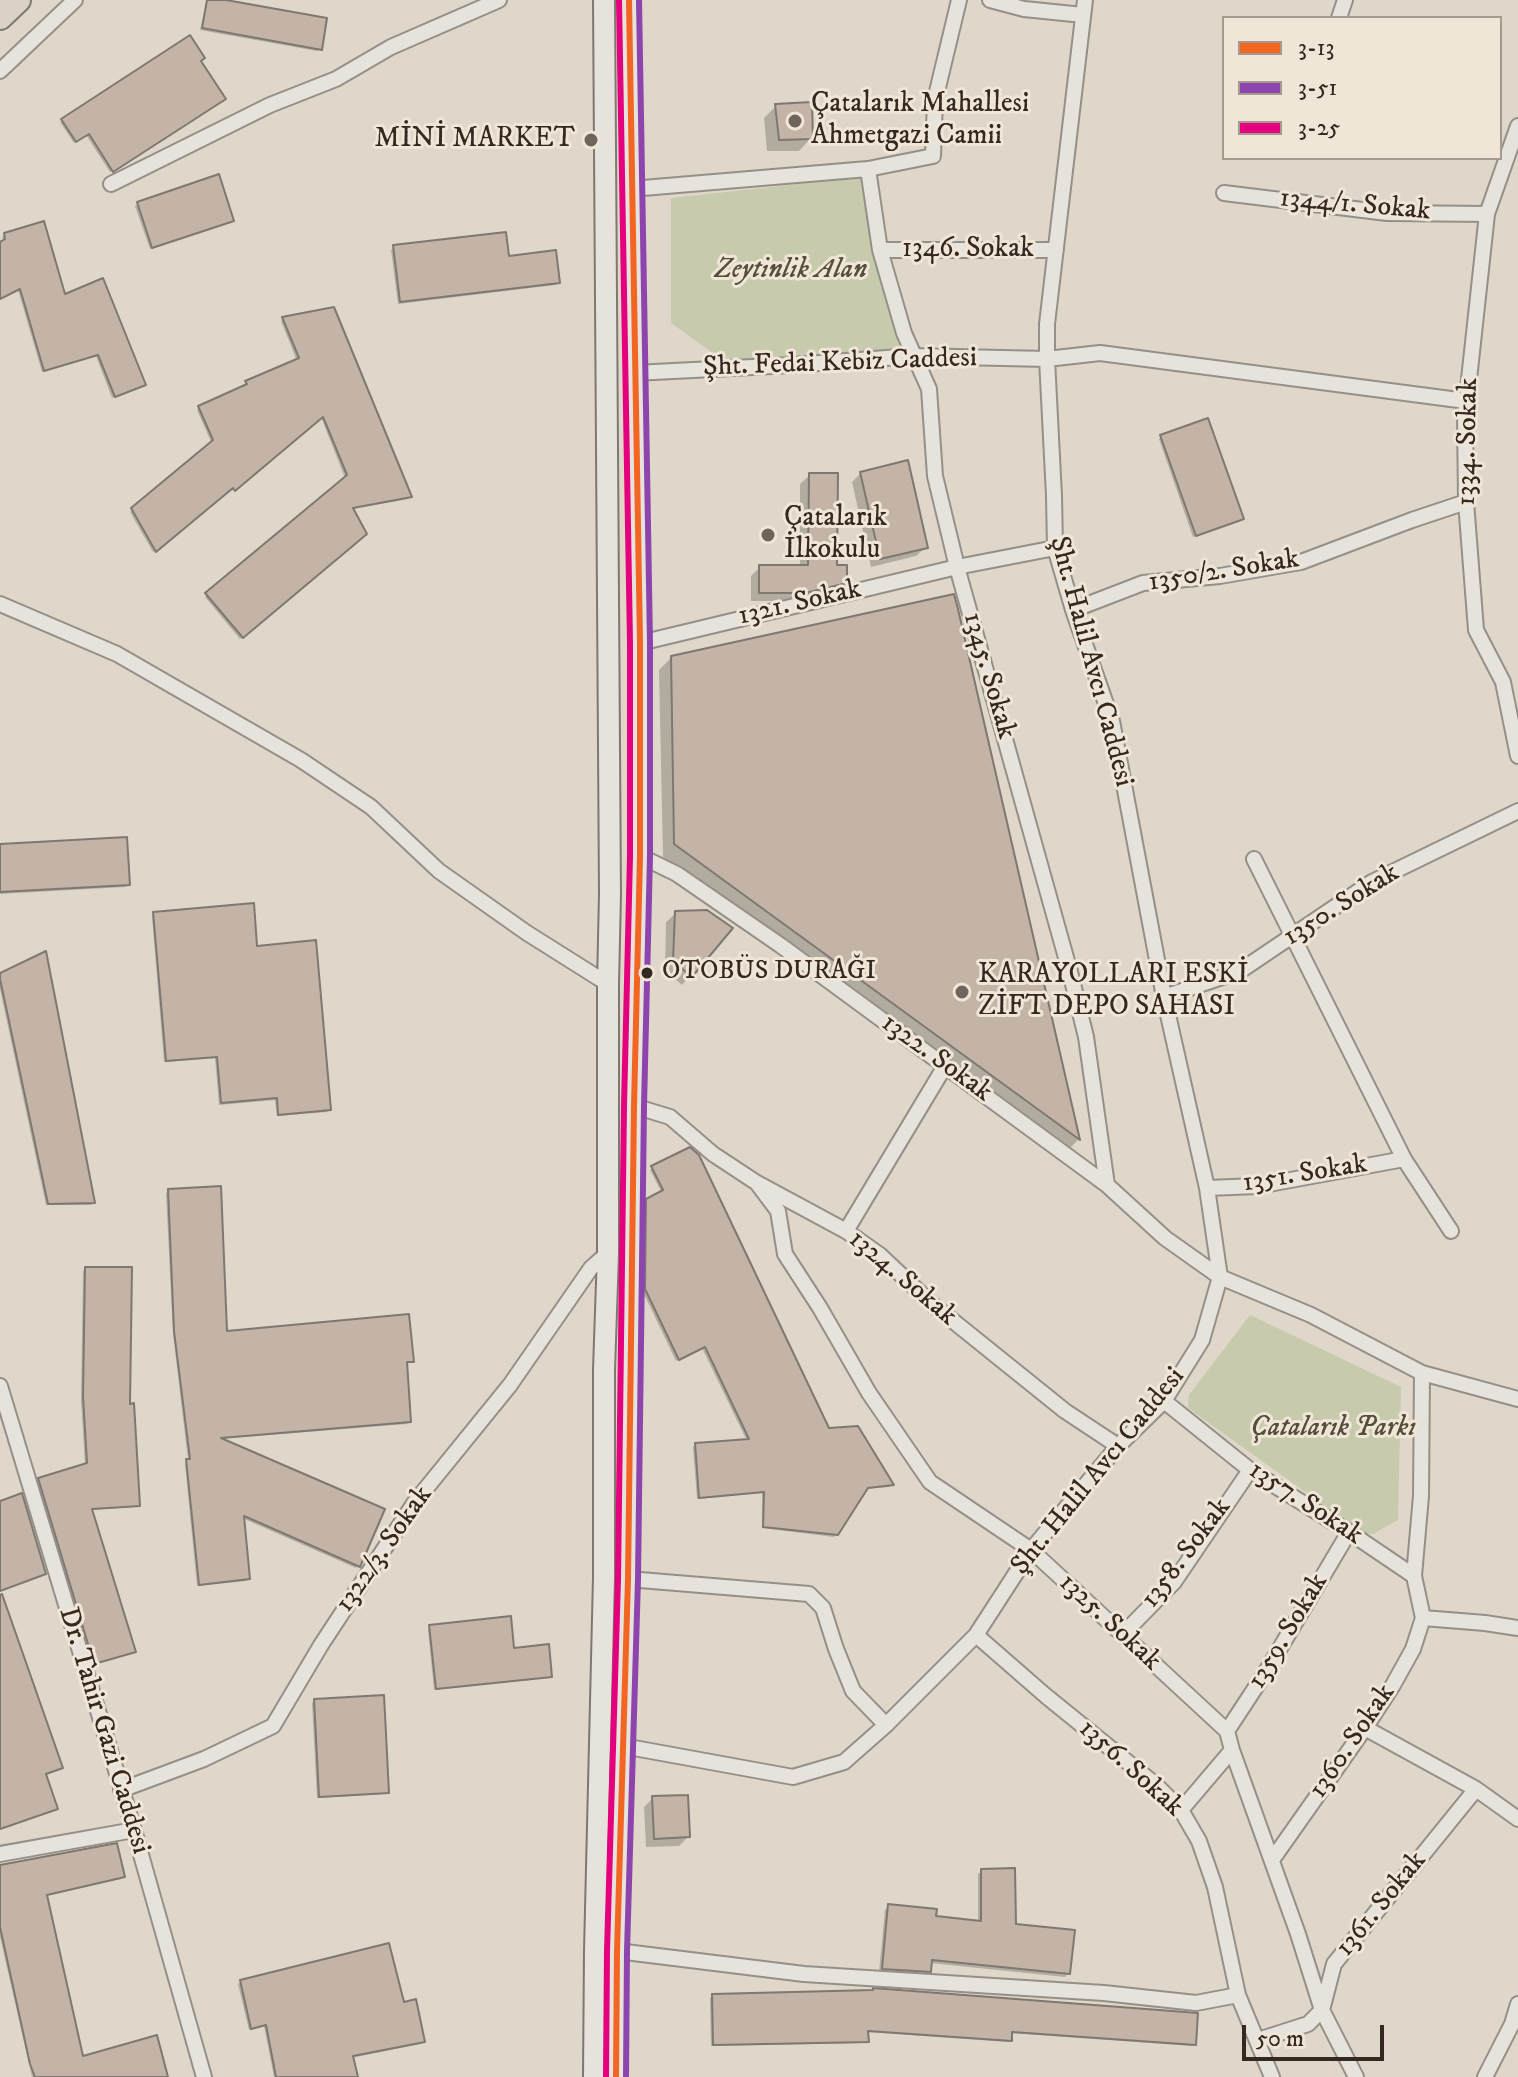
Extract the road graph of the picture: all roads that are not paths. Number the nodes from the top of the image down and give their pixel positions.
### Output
1 (18, 0) edge
2 (75, 0) edge
3 (499, 0) edge
4 (604, 0) edge
5 (629, 0) edge
6 (959, 0) edge
7 (990, 0) edge
8 (1085, 0) edge
9 (1083, 15) junction
10 (0, 17) edge
11 (0, 71) edge
12 (1511, 130) edge
13 (868, 169) junction
14 (111, 184) dead end
15 (631, 189) junction
16 (1224, 193) dead end
17 (1487, 214) junction
18 (880, 250) junction
19 (1056, 250) junction
20 (913, 356) junction
21 (1047, 359) junction
22 (634, 373) junction
23 (1466, 401) junction
24 (1466, 502) junction
25 (1055, 548) junction
26 (957, 567) junction
27 (0, 604) edge
28 (1073, 610) junction
29 (640, 643) junction
30 (1518, 756) edge
31 (1518, 811) edge
32 (640, 856) junction
33 (1254, 859) dead end
34 (1291, 935) junction
35 (608, 984) junction
36 (1164, 997) junction
37 (945, 1066) junction
38 (634, 1106) junction
39 (1404, 1159) junction
40 (757, 1183) junction
41 (1107, 1185) junction
42 (1207, 1188) junction
43 (846, 1231) junction
44 (1451, 1231) dead end
45 (608, 1253) junction
46 (1220, 1277) junction
47 (1422, 1373) junction
48 (0, 1386) edge
49 (1518, 1399) edge
50 (1164, 1401) junction
51 (1118, 1446) junction
52 (1250, 1470) junction
53 (1349, 1532) junction
54 (1031, 1550) junction
55 (1414, 1576) junction
56 (628, 1579) junction
57 (1423, 1618) junction
58 (1518, 1628) edge
59 (976, 1635) junction
60 (1122, 1635) junction
61 (886, 1725) junction
62 (1365, 1728) junction
63 (1227, 1731) junction
64 (623, 1746) junction
65 (1232, 1750) junction
66 (1476, 1789) junction
67 (121, 1790) junction
68 (1181, 1810) junction
69 (1518, 1819) edge
70 (134, 1830) junction
71 (0, 1854) edge
72 (1272, 1860) junction
73 (617, 1951) junction
74 (1238, 1995) junction
75 (1518, 2004) edge
76 (1322, 2010) junction
77 (1258, 2040) junction
78 (204, 2077) edge
79 (594, 2077) edge
80 (616, 2077) edge
81 (1272, 2077) edge
82 (1356, 2077) edge
83 (1485, 2077) edge

1 - 10 highway
2 - 11 street
3 - 14 street
4 - 35 main road
5 - 15 main road
6 - 13 street
7 - 9 street
8 - 9 street, Şht. Halil Avcı Caddesi
9 - 19 street, Şht. Halil Avcı Caddesi
12 - 17 street, 1334. Sokak
13 - 15 street
13 - 18 street, 1345. Sokak
15 - 22 main road
16 - 17 street, 1344/1. Sokak
17 - 23 street, 1334. Sokak
18 - 19 street, 1346. Sokak
18 - 20 street, 1345. Sokak
19 - 21 street, Şht. Halil Avcı Caddesi
20 - 21 street, Şht. Fedai Kebiz Caddesi
20 - 22 street, Şht. Fedai Kebiz Caddesi
20 - 26 street, 1345. Sokak
21 - 23 street, Şht. Fedai Kebiz Caddesi
21 - 25 street, Şht. Halil Avcı Caddesi
22 - 29 main road
23 - 24 street, 1334. Sokak
24 - 28 street, 1350/2. Sokak
24 - 30 street, 1334. Sokak
25 - 26 street, 1321. Sokak
25 - 28 street, Şht. Halil Avcı Caddesi
26 - 29 street, 1321. Sokak
26 - 41 street, 1345. Sokak
27 - 35 street
28 - 36 street, Şht. Halil Avcı Caddesi
29 - 32 main road
31 - 34 street, 1350. Sokak
32 - 37 street, 1322. Sokak
32 - 38 main road
33 - 34 street
34 - 36 street, 1350. Sokak
34 - 39 street
35 - 45 main road
36 - 42 street, Şht. Halil Avcı Caddesi
37 - 41 street, 1322. Sokak
37 - 43 street
38 - 40 street, 1324. Sokak
38 - 56 main road
39 - 42 street, 1351. Sokak
39 - 44 street
40 - 43 street, 1324. Sokak
40 - 54 street, 1325. Sokak
41 - 46 street, 1322. Sokak
42 - 46 street, Şht. Halil Avcı Caddesi
43 - 51 street, 1324. Sokak
45 - 67 street, 1322/3. Sokak
45 - 79 main road
46 - 47 street
46 - 50 street, Şht. Halil Avcı Caddesi
47 - 49 street
47 - 55 street
48 - 67 street, Dr. Tahir Gazi Caddesi
50 - 51 street, Şht. Halil Avcı Caddesi
50 - 52 street, 1357. Sokak
51 - 54 street, Şht. Halil Avcı Caddesi
52 - 53 street, 1357. Sokak
52 - 60 street, 1358. Sokak
53 - 55 street, 1357. Sokak
53 - 63 street, 1359. Sokak
54 - 59 street, Şht. Halil Avcı Caddesi
54 - 60 street, 1325. Sokak
55 - 57 street
56 - 61 street
56 - 64 main road
57 - 58 street
57 - 62 street, 1360. Sokak
59 - 61 street, Şht. Halil Avcı Caddesi
59 - 68 street, 1356. Sokak
60 - 63 street, 1325. Sokak
61 - 64 street, Şht. Halil Avcı Caddesi
62 - 66 street
62 - 72 street, 1360. Sokak
63 - 65 street
64 - 73 main road
65 - 68 street
65 - 72 street
66 - 69 street
66 - 76 street, 1361. Sokak
67 - 70 street, Dr. Tahir Gazi Caddesi
68 - 74 street, 1356. Sokak
70 - 71 street
70 - 78 street, Dr. Tahir Gazi Caddesi
72 - 76 street
73 - 74 street
73 - 80 main road
74 - 77 street, 1356. Sokak
75 - 83 street
76 - 77 street
76 - 82 street
77 - 81 street, 1356. Sokak

